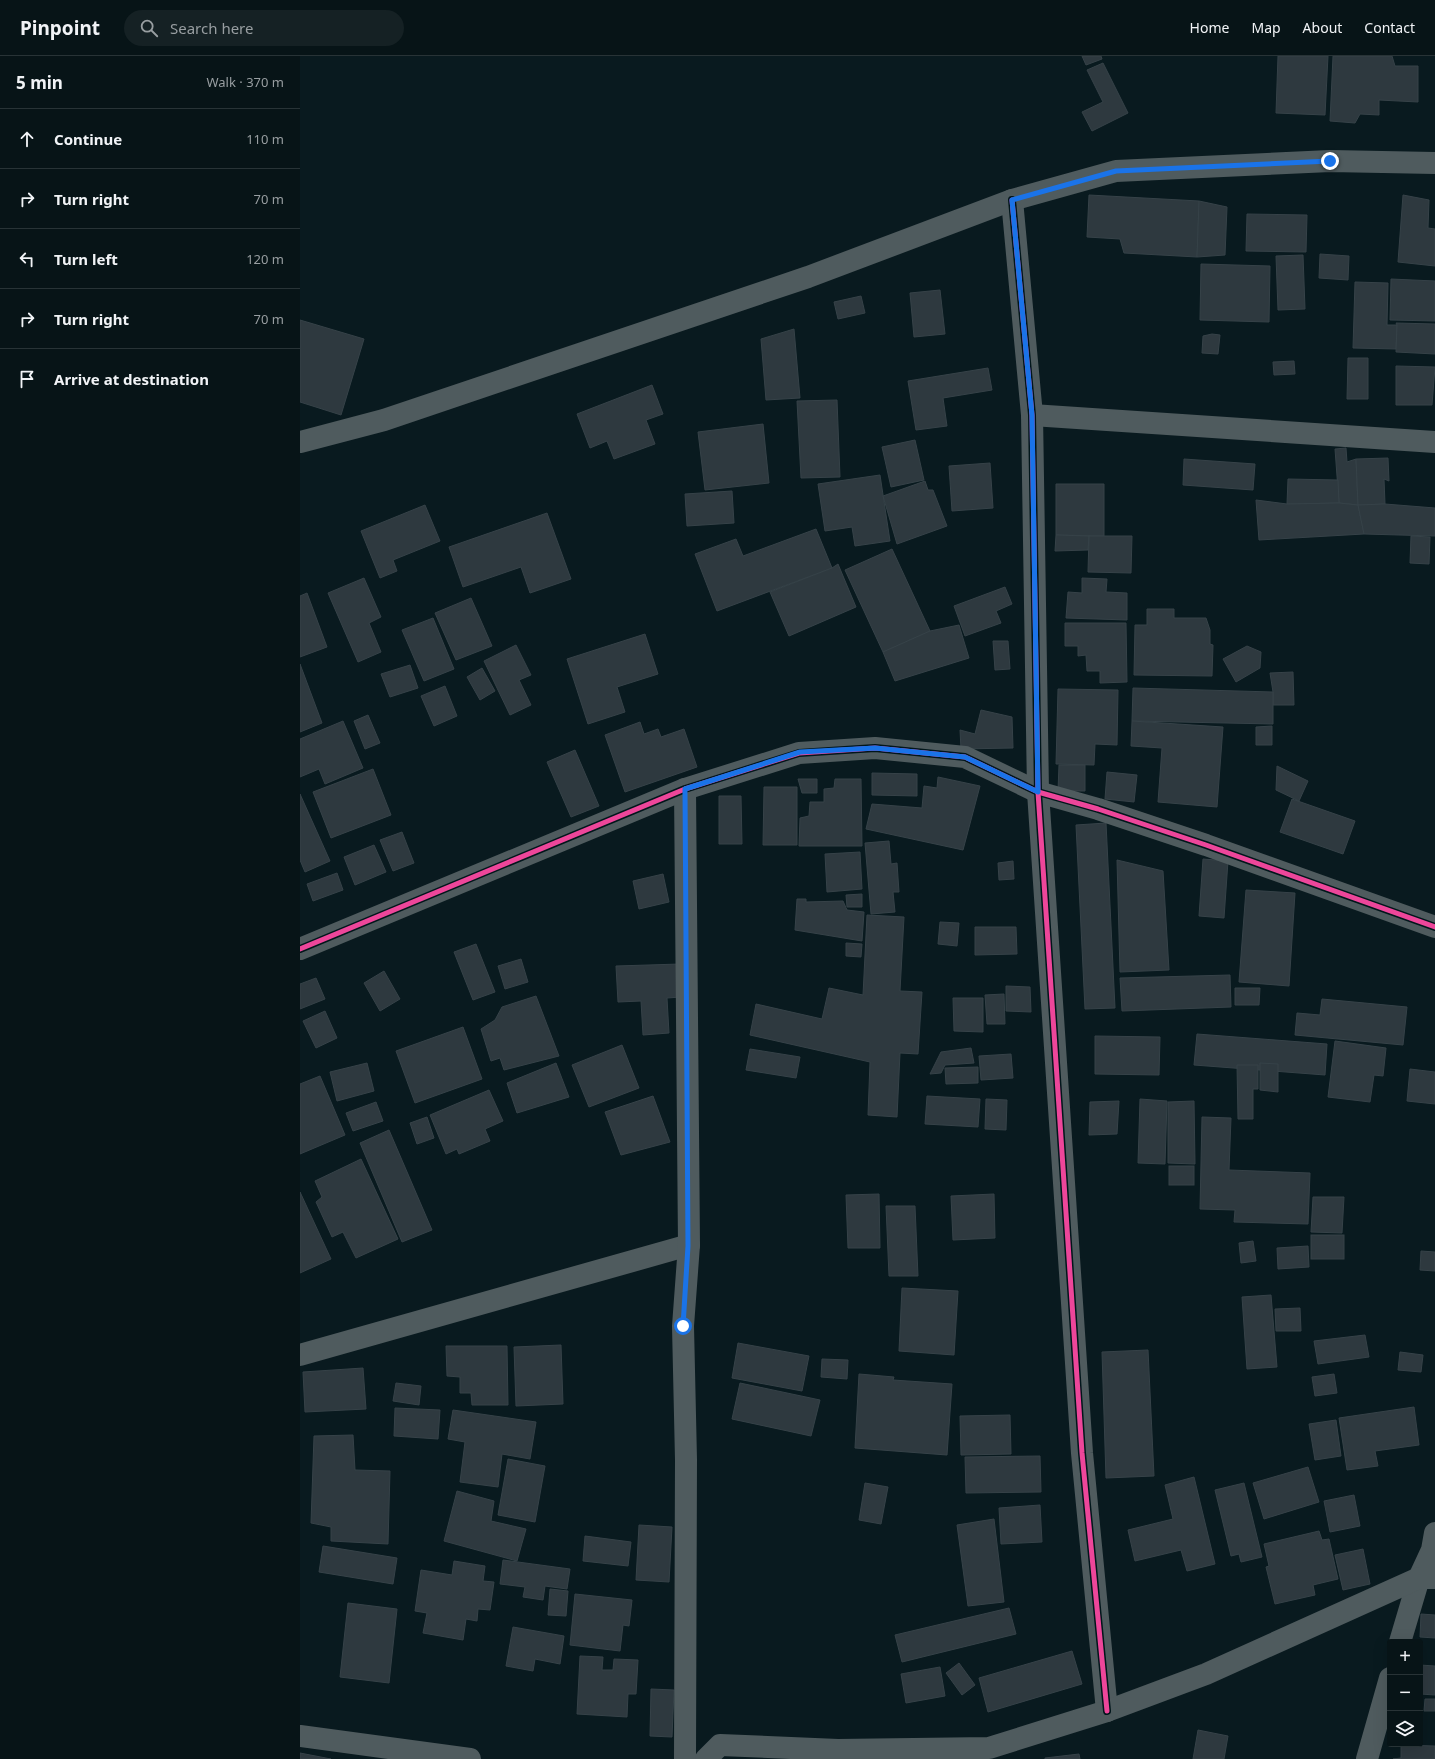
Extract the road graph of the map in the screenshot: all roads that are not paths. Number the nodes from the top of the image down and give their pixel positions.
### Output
1 (1435, 163) edge
2 (1012, 200) junction
3 (1032, 415) junction
4 (300, 442) edge
5 (1435, 442) edge
6 (685, 789) junction
7 (1038, 792) junction
8 (1435, 927) edge
9 (300, 949) edge
10 (688, 1246) junction
11 (300, 1355) edge
12 (1435, 1533) edge
13 (1427, 1578) edge
14 (1401, 1639) edge
15 (1387, 1688) edge
16 (1107, 1712) junction
17 (300, 1736) edge
18 (715, 1754) edge
19 (470, 1759) edge
20 (685, 1759) edge
21 (1366, 1759) edge

1 - 2 street
2 - 3 street
2 - 4 street
3 - 5 street
3 - 7 street
6 - 7 street
6 - 9 street
6 - 10 street
7 - 8 street
7 - 16 street
10 - 11 street
10 - 20 street
12 - 13 street
13 - 14 street
13 - 16 street
15 - 21 street
16 - 18 street
17 - 19 street

